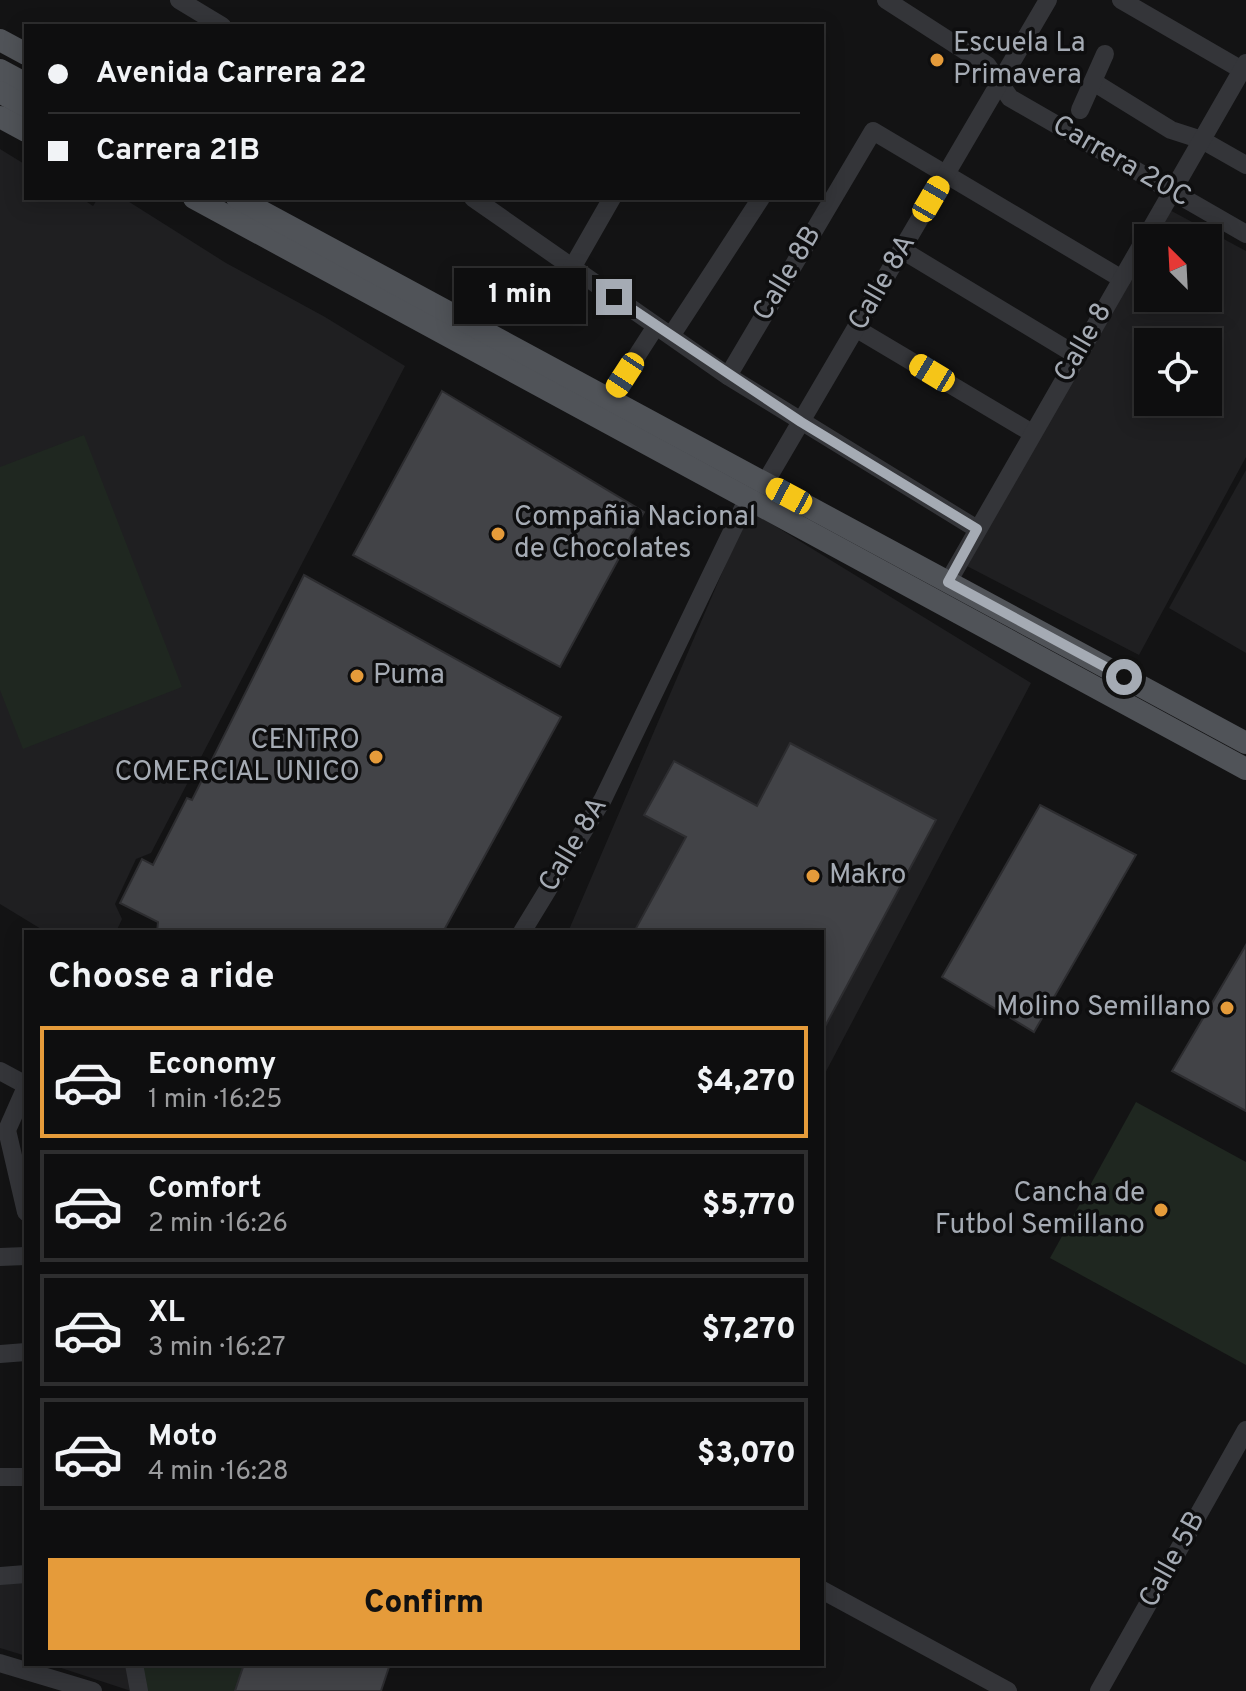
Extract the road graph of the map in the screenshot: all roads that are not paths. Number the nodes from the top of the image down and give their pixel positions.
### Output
1 (179, 0) edge
2 (886, 0) edge
3 (1048, 0) edge
4 (1121, 0) edge
5 (219, 24) edge
6 (0, 40) edge
7 (24, 53) edge
8 (1105, 54) dead end
9 (1244, 67) edge
10 (0, 70) edge
11 (999, 82) junction
12 (24, 83) edge
13 (1095, 83) junction
14 (0, 92) edge
15 (24, 106) edge
16 (1080, 110) dead end
17 (0, 117) edge
18 (24, 130) edge
19 (1202, 140) junction
20 (1246, 165) edge
21 (946, 174) junction
22 (1173, 191) junction
23 (198, 200) edge
24 (241, 200) edge
25 (476, 200) edge
26 (611, 200) edge
27 (760, 200) edge
28 (1246, 234) edge
29 (902, 250) junction
30 (572, 268) junction
31 (1122, 279) junction
32 (857, 329) junction
33 (663, 331) junction
34 (1076, 355) junction
35 (728, 376) junction
36 (609, 399) junction
37 (801, 422) junction
38 (1032, 433) junction
39 (756, 491) junction
40 (977, 529) junction
41 (948, 582) junction
42 (1246, 743) edge
43 (1246, 769) edge
44 (523, 930) edge
45 (0, 1071) edge
46 (24, 1085) edge
47 (24, 1090) edge
48 (4, 1129) edge
49 (6, 1156) edge
50 (24, 1206) edge
51 (24, 1256) edge
52 (0, 1257) edge
53 (24, 1352) edge
54 (0, 1354) edge
55 (1246, 1430) edge
56 (0, 1477) edge
57 (24, 1477) edge
58 (24, 1574) edge
59 (0, 1576) edge
60 (824, 1591) edge
61 (0, 1663) edge
62 (134, 1666) edge
63 (64, 1686) edge
64 (93, 1691) edge
65 (139, 1691) edge
66 (1008, 1691) edge
67 (1099, 1691) edge

1 - 5 street
2 - 11 street, Carrera 20C
3 - 11 street, Calle 8A
4 - 9 street
6 - 7 main road
8 - 13 street
9 - 19 street, Calle 8
10 - 12 main road
11 - 21 street, Calle 8A
11 - 22 street, Carrera 20C
13 - 16 street
13 - 19 street
14 - 15 main road
17 - 18 main road
19 - 20 street
19 - 22 street, Calle 8
21 - 29 street, Calle 8A
21 - 31 street
21 - 35 street, Calle 8B
22 - 28 street, Carrera 20C
22 - 31 street, Calle 8
23 - 39 main road
24 - 36 main road
25 - 30 street
26 - 30 street
27 - 33 street
29 - 32 street, Calle 8A
29 - 34 street
30 - 33 street
31 - 34 street, Calle 8
32 - 37 street, Calle 8A
32 - 38 street
33 - 35 street
33 - 36 street
34 - 38 street, Calle 8
35 - 37 street
36 - 39 main road
37 - 39 street, Calle 8A
37 - 40 street
38 - 40 street, Calle 8
39 - 41 main road
39 - 43 main road
39 - 44 street, Calle 8A
40 - 41 street, Calle 8
41 - 42 main road
45 - 46 street
47 - 48 street
48 - 49 street
49 - 50 street
51 - 52 street
53 - 54 street
55 - 67 street, Calle 5B
56 - 57 street
58 - 59 street
60 - 66 street
61 - 63 street
62 - 65 street
63 - 64 street

